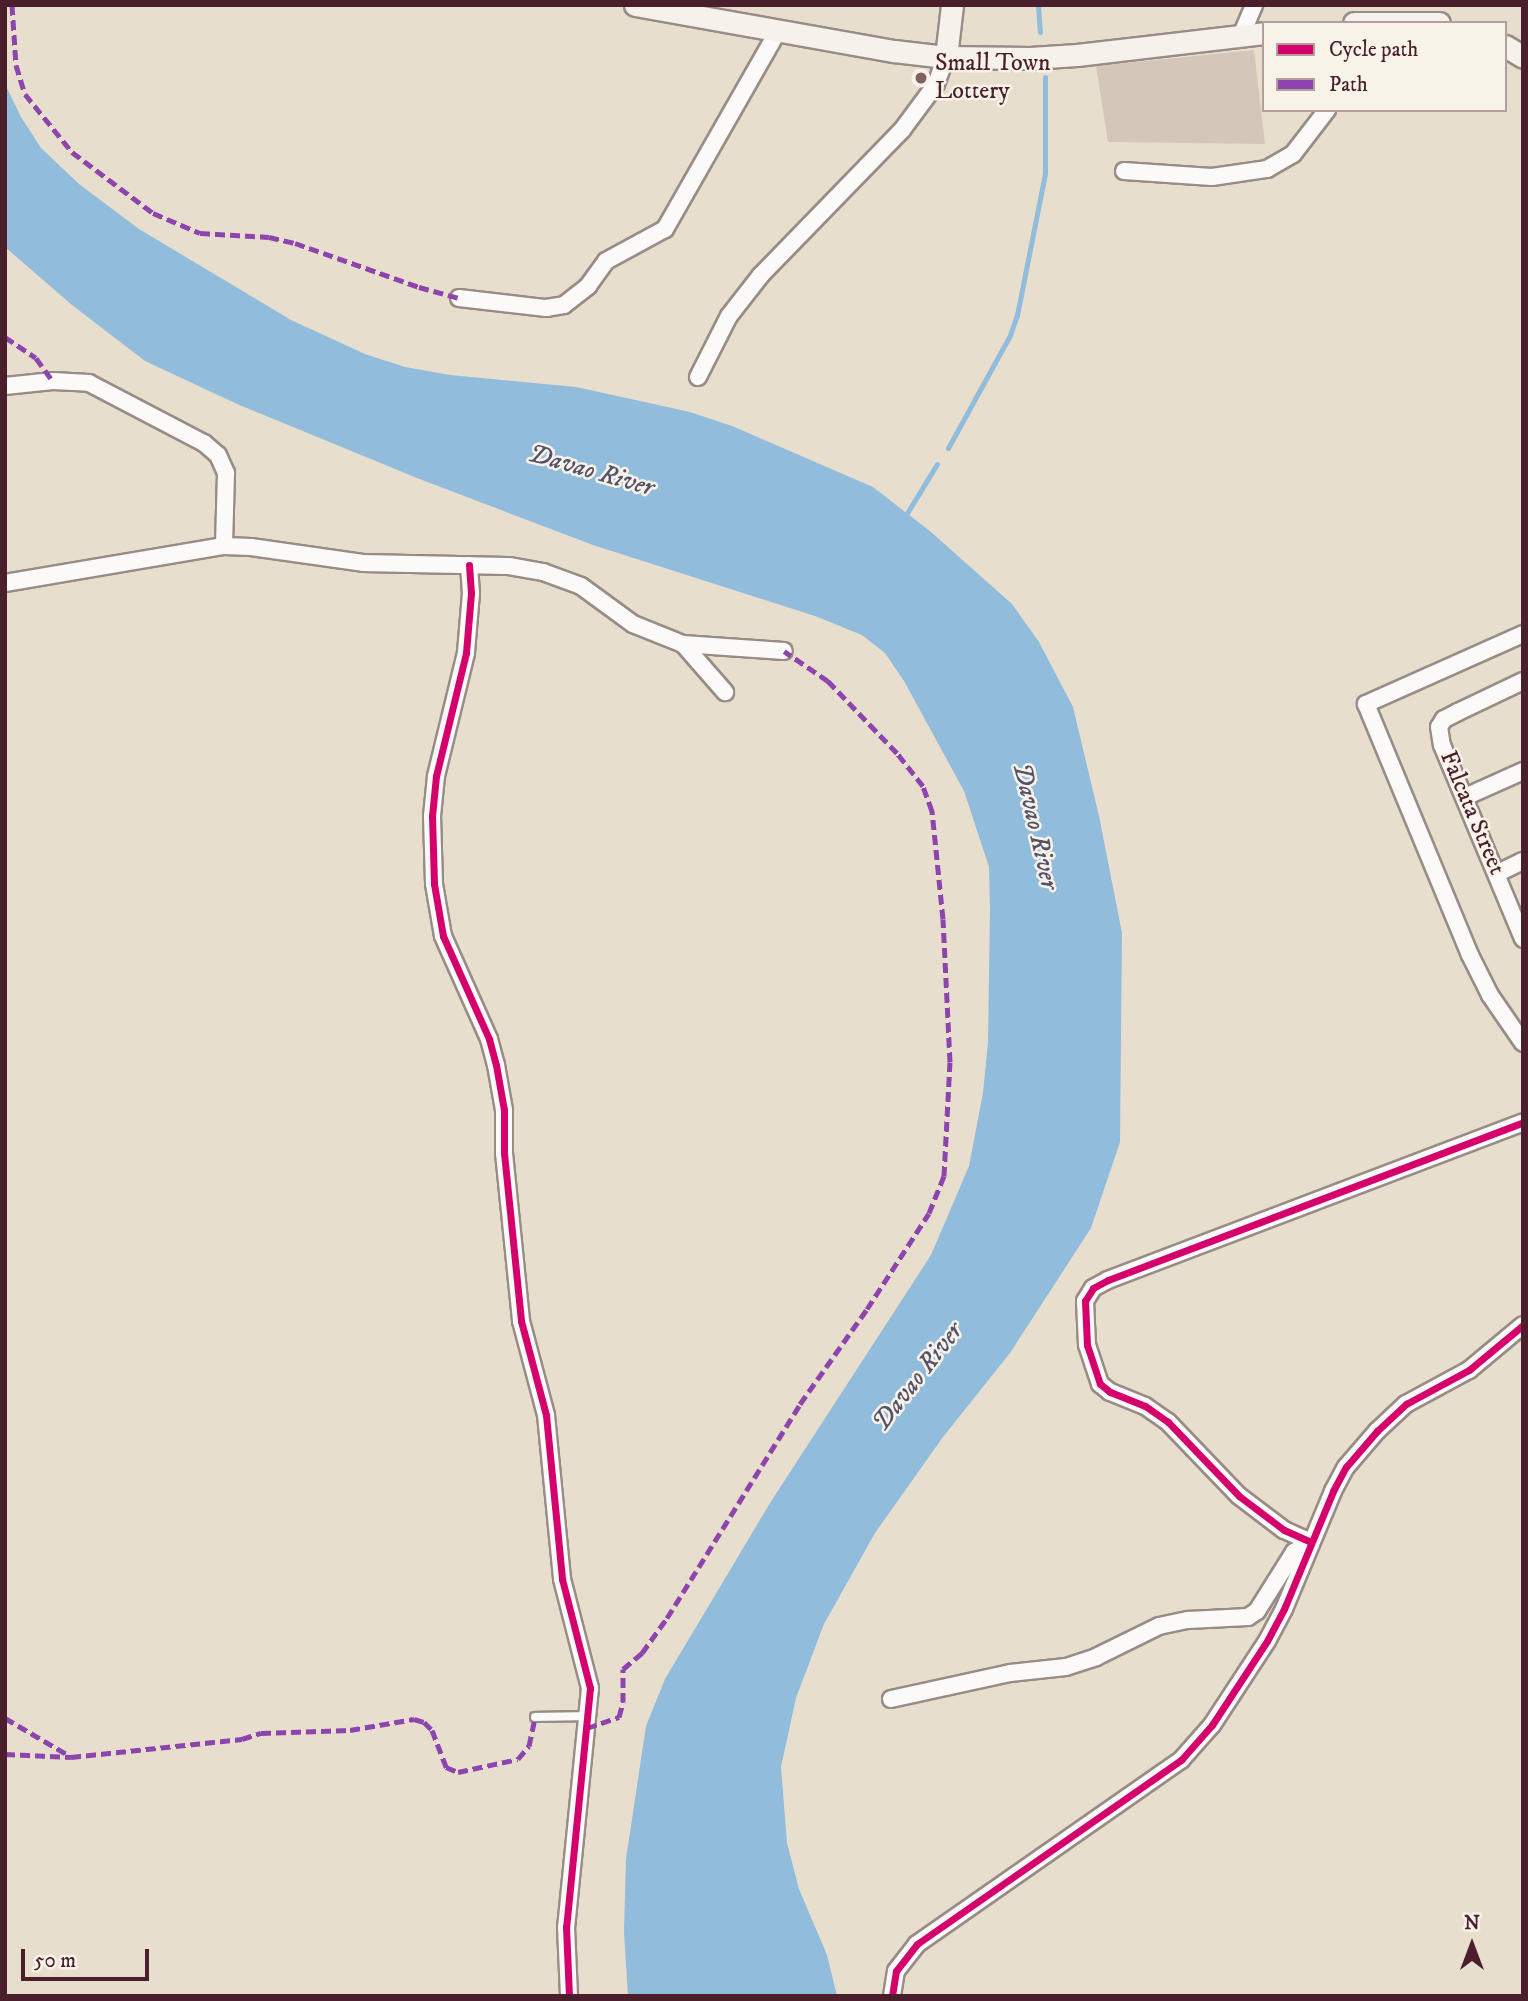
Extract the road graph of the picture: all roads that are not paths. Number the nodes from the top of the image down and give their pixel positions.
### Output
1 (635, 5) edge
2 (952, 5) edge
3 (1255, 5) edge
4 (778, 31) junction
5 (1262, 33) edge
6 (1241, 36) junction
7 (1507, 47) edge
8 (946, 57) junction
9 (1523, 57) edge
10 (1325, 112) edge
11 (1124, 172) dead end
12 (458, 298) dead end
13 (698, 377) dead end
14 (5, 386) edge
15 (225, 546) junction
16 (468, 565) junction
17 (5, 583) edge
18 (1523, 634) edge
19 (683, 644) junction
20 (784, 651) dead end
21 (1523, 681) edge
22 (725, 692) dead end
23 (1523, 771) edge
24 (1465, 797) junction
25 (1523, 861) edge
26 (1498, 873) junction
27 (1523, 939) edge
28 (1523, 1043) edge
29 (1523, 1122) edge
30 (1523, 1325) edge
31 (1311, 1542) junction
32 (891, 1699) dead end
33 (588, 1716) junction
34 (535, 1717) dead end
35 (569, 1996) edge
36 (892, 1996) edge

1 - 4 street
2 - 8 street
3 - 6 street
4 - 8 street
4 - 12 street
5 - 6 street
6 - 8 street
7 - 9 street
8 - 13 street
10 - 11 street
14 - 15 street
15 - 16 street
15 - 17 street
16 - 19 street
16 - 33 street
18 - 28 street
19 - 20 street
19 - 22 street
21 - 24 street, Falcata Street
23 - 24 street
24 - 26 street, Falcata Street
25 - 26 street
26 - 27 street, Falcata Street
29 - 31 street
30 - 31 street
31 - 32 street
31 - 36 street
33 - 34 lane
33 - 35 street

